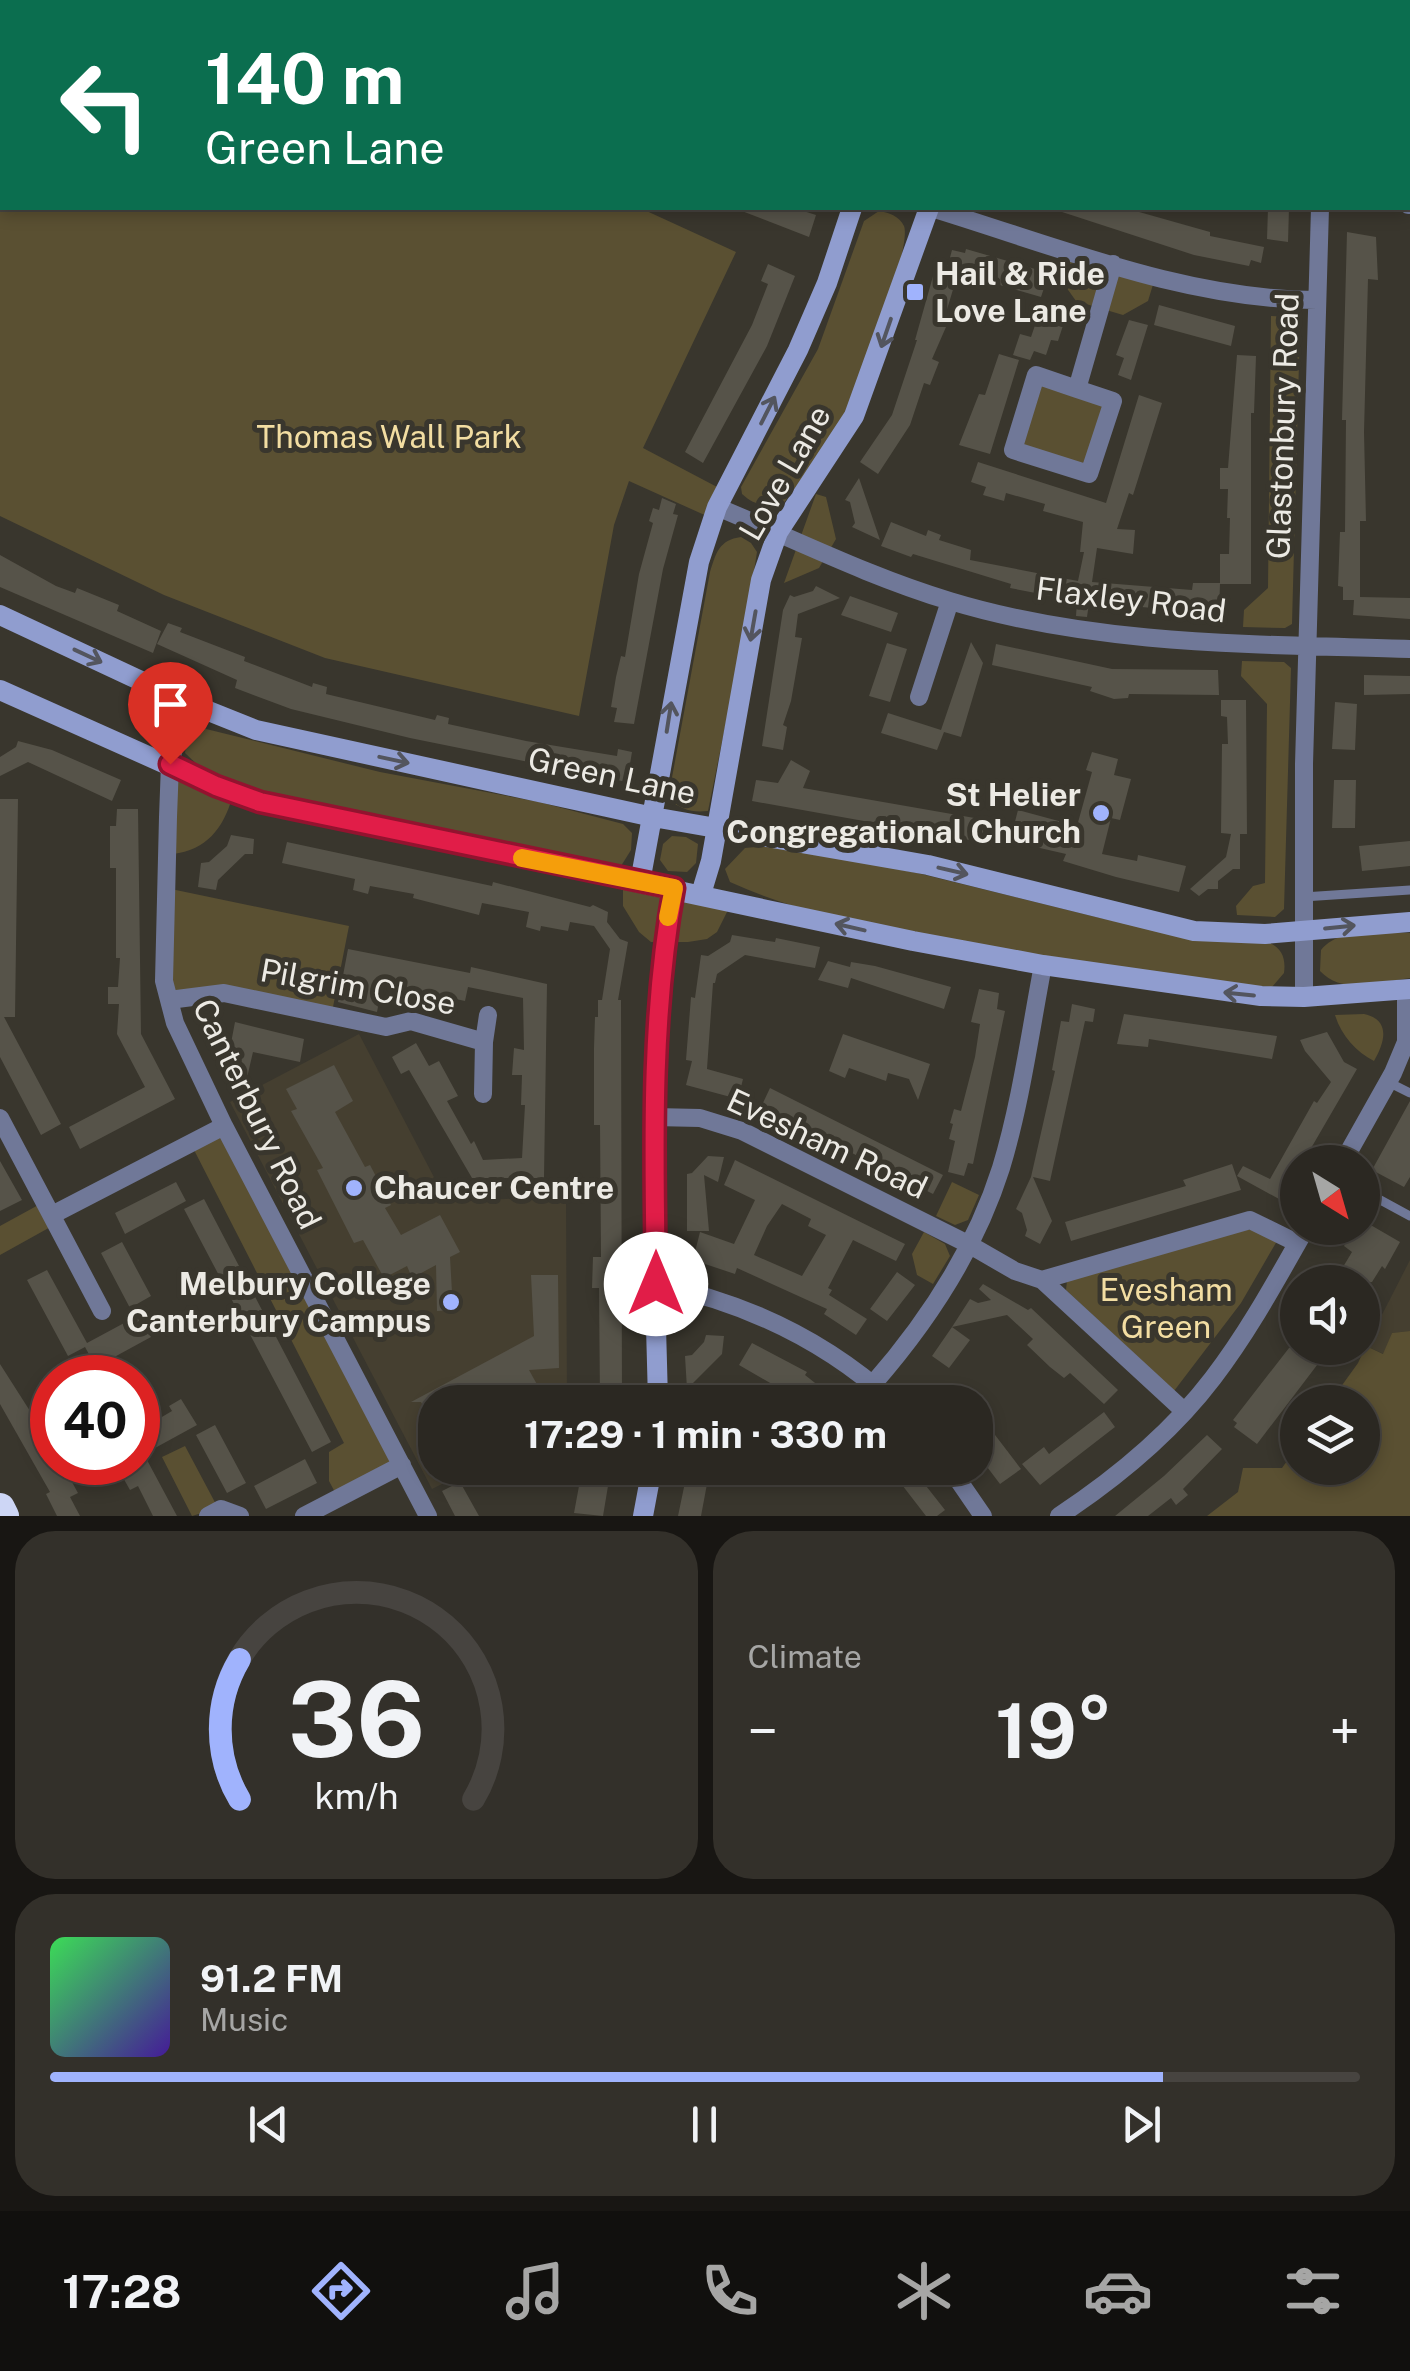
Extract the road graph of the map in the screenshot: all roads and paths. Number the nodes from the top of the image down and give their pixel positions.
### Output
1 (851, 210) edge
2 (929, 210) edge
3 (937, 210) edge
4 (1320, 210) edge
5 (1113, 264) junction
6 (1317, 300) junction
7 (1078, 388) junction
8 (717, 508) junction
9 (778, 532) junction
10 (950, 601) junction
11 (0, 614) edge
12 (1306, 646) junction
13 (1410, 649) edge
14 (0, 690) edge
15 (918, 697) dead end
16 (186, 702) junction
17 (170, 764) junction
18 (653, 817) junction
19 (716, 828) junction
20 (640, 882) junction
21 (674, 888) junction
22 (1410, 890) edge
23 (701, 894) junction
24 (1302, 898) junction
25 (1410, 922) edge
26 (1303, 931) junction
27 (1042, 965) junction
28 (1408, 990) edge
29 (1304, 997) junction
30 (169, 1000) junction
31 (488, 1015) dead end
32 (1409, 1024) edge
33 (484, 1042) junction
34 (1388, 1082) junction
35 (1410, 1093) edge
36 (483, 1094) dead end
37 (0, 1118) edge
38 (654, 1118) junction
39 (224, 1126) junction
40 (1353, 1145) edge
41 (1380, 1200) edge
42 (52, 1215) junction
43 (1410, 1216) edge
44 (1280, 1229) edge
45 (970, 1244) junction
46 (1296, 1245) edge
47 (1042, 1280) junction
48 (656, 1284) junction
49 (102, 1312) dead end
50 (873, 1384) joint
51 (658, 1385) edge
52 (1184, 1411) junction
53 (402, 1465) junction
54 (649, 1485) edge
55 (962, 1485) edge
56 (0, 1508) edge
57 (4, 1516) edge
58 (208, 1516) edge
59 (240, 1516) edge
60 (304, 1516) edge
61 (428, 1516) edge
62 (644, 1516) edge
63 (983, 1516) edge
64 (1059, 1516) edge

8 -> 1 main road, Love Lane
2 -> 9 main road, Love Lane
3 - 5 street
4 - 6 street, Glastonbury Road
5 - 6 street
5 - 7 street
6 - 12 street, Glastonbury Road
7 - 7 street
8 - 9 street, Flaxley Road
18 -> 8 main road, Love Lane
9 - 10 street, Flaxley Road
9 -> 19 main road, Love Lane
10 - 12 street, Flaxley Road
10 - 15 street
11 -> 16 main road, Green Lane
12 - 13 street
12 - 24 street, Glastonbury Road
14 - 17 main road
16 - 17 street, Canterbury Road
16 -> 18 main road, Green Lane
17 - 20 main road
17 - 30 street, Canterbury Road
18 - 19 main road, Green Lane
18 - 20 main road, Love Lane
19 - 23 main road, Love Lane
19 -> 26 main road, Green Lane
20 - 21 main road
21 - 23 main road
21 - 38 main road
22 - 24 lane
27 -> 23 main road
24 - 26 street, Glastonbury Road
26 -> 25 main road, Green Lane
26 - 29 street, Glastonbury Road
29 -> 27 main road
27 - 45 street
28 - 29 main road
28 - 32 street
30 - 33 street, Pilgrim Close
30 - 39 street, Canterbury Road
31 - 33 street
32 - 34 street
33 - 36 street, Pilgrim Close
34 - 35 lane
34 - 40 street
37 - 42 street
38 - 45 street, Evesham Road
38 - 48 main road
39 - 42 street
39 - 53 street, Canterbury Road
41 - 43 lane
42 - 49 street
44 - 47 street
45 - 47 street
45 - 50 street
46 - 52 street
47 - 52 street
48 - 50 street
48 - 51 main road
52 - 64 street
53 - 60 street
53 - 61 street, Canterbury Road
54 - 62 main road
55 - 63 street
56 - 57 highway
58 - 59 street

